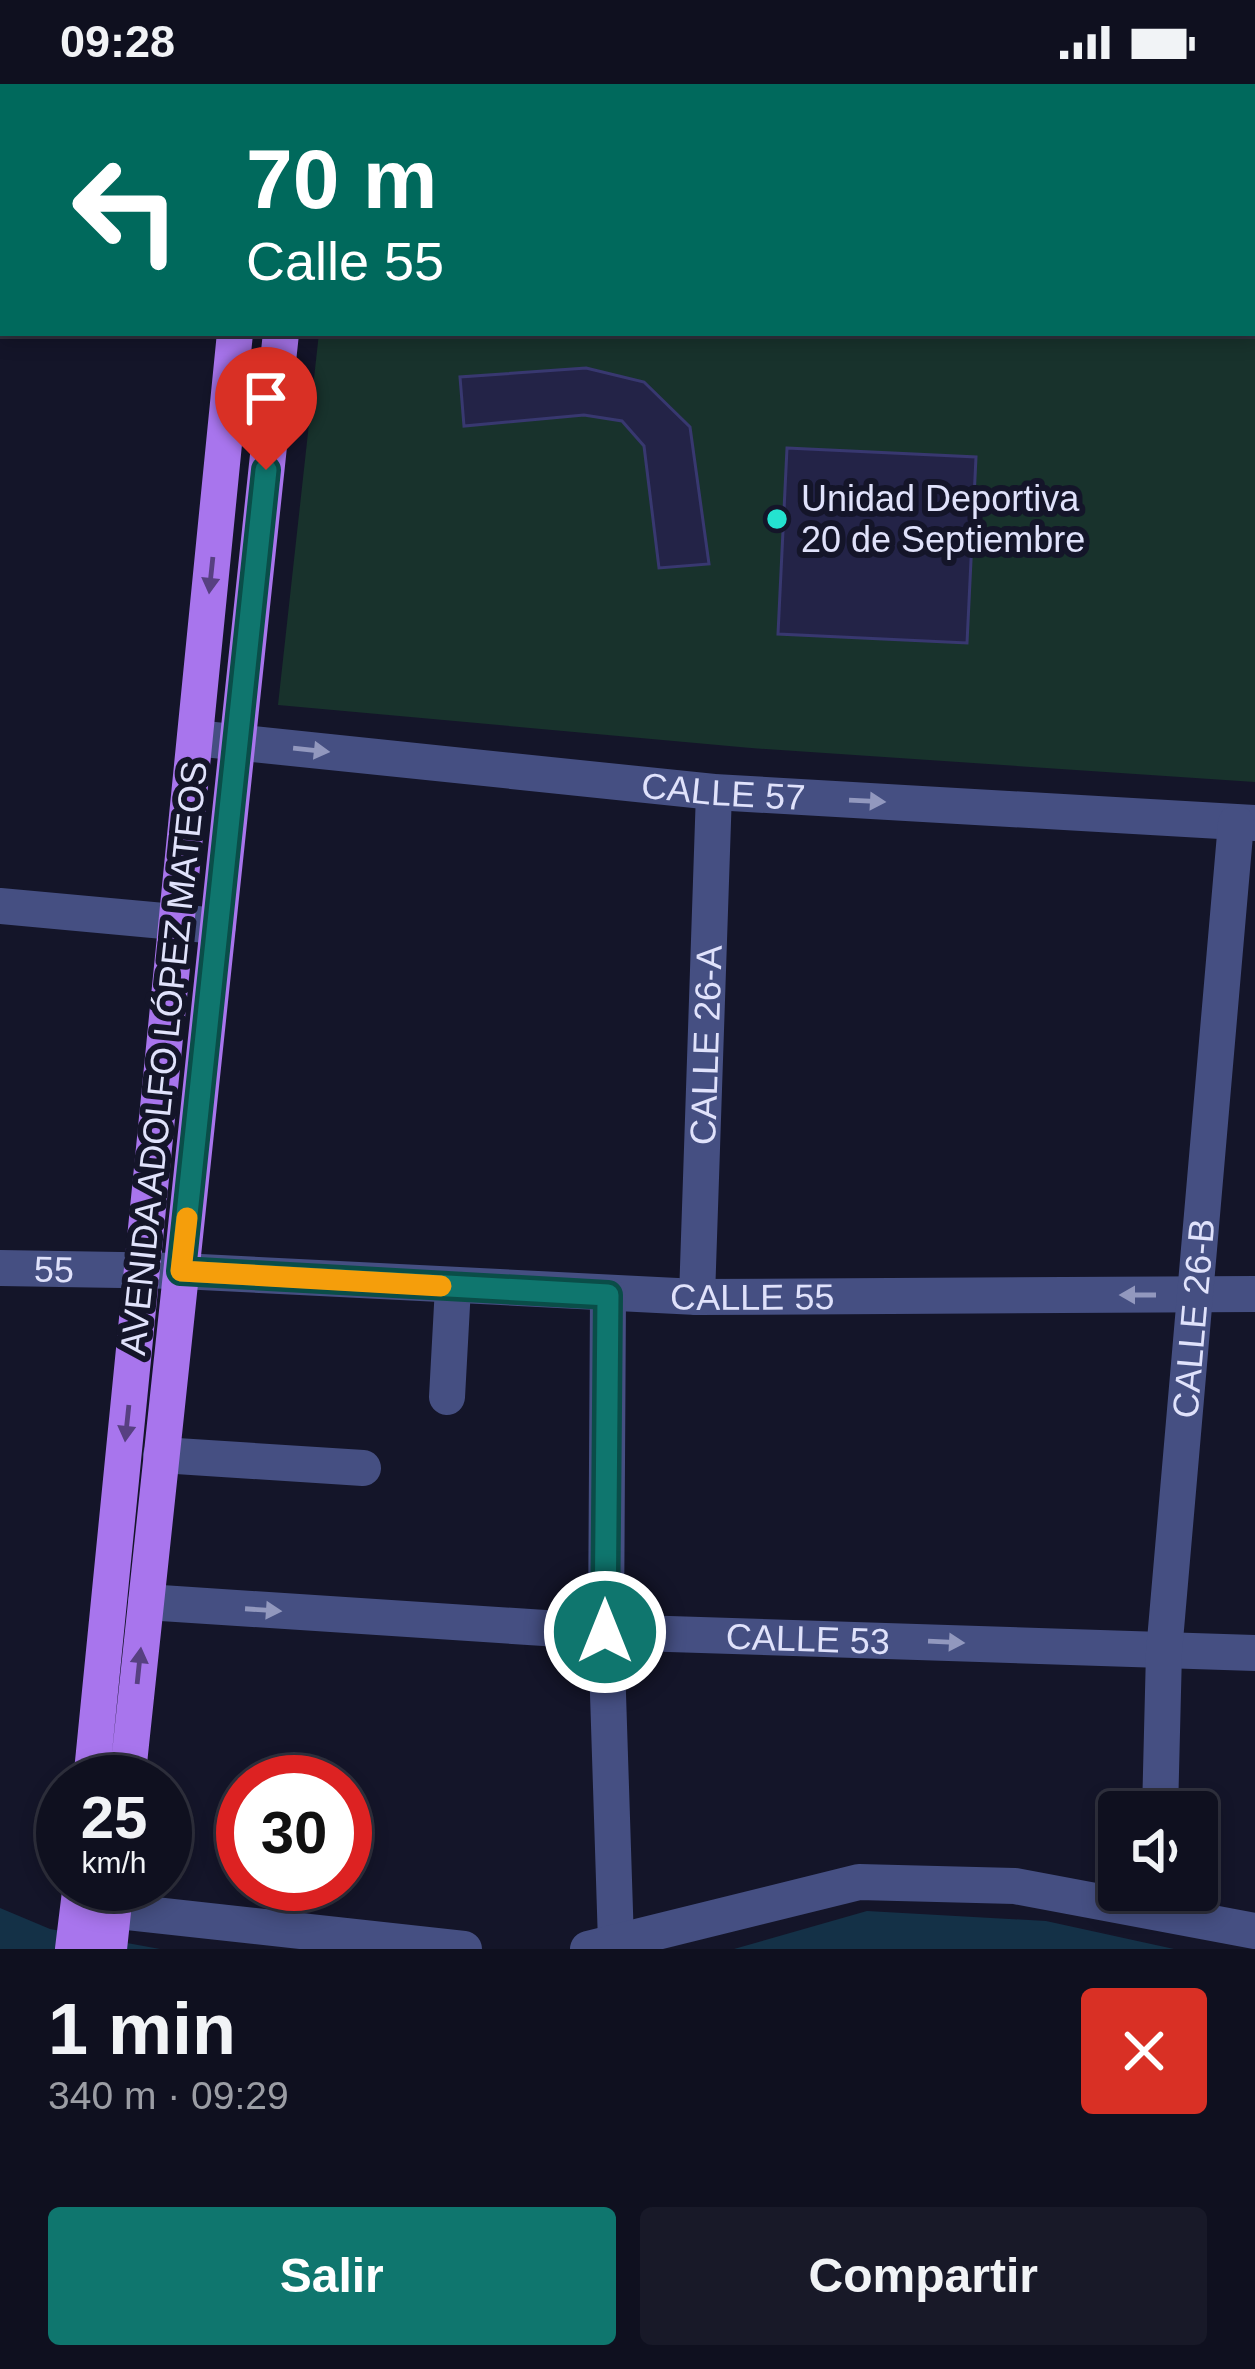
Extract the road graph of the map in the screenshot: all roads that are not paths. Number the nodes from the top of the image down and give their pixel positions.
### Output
1 (235, 336) edge
2 (281, 336) edge
3 (195, 738) junction
4 (237, 742) junction
5 (714, 792) junction
6 (1245, 823) edge
7 (0, 906) edge
8 (177, 923) junction
9 (218, 926) junction
10 (0, 1268) edge
11 (142, 1270) junction
12 (181, 1271) junction
13 (453, 1287) junction
14 (1255, 1294) edge
15 (608, 1295) junction
16 (1193, 1295) junction
17 (697, 1297) junction
18 (447, 1397) dead end
19 (161, 1455) junction
20 (363, 1468) dead end
21 (146, 1602) junction
22 (605, 1632) junction
23 (1164, 1652) junction
24 (1255, 1653) edge
25 (94, 1755) edge
26 (130, 1755) edge
27 (1161, 1791) edge
28 (1098, 1894) edge
29 (1192, 1911) edge
30 (95, 1917) edge
31 (1255, 1931) edge
32 (602, 1946) edge
33 (464, 1949) edge

1 -> 3 main road, AVENIDA ADOLFO LÓPEZ MATEOS
2 - 4 main road, AVENIDA ADOLFO LÓPEZ MATEOS
3 - 4 street, CALLE 57
3 - 8 main road, AVENIDA ADOLFO LÓPEZ MATEOS
4 -> 5 street, CALLE 57
4 - 9 main road, AVENIDA ADOLFO LÓPEZ MATEOS
5 -> 6 street, CALLE 57
5 - 17 street, CALLE 26-A
6 - 16 street, CALLE 26-B
7 - 8 street
8 - 9 street
8 - 11 main road, AVENIDA ADOLFO LÓPEZ MATEOS
9 - 12 main road, AVENIDA ADOLFO LÓPEZ MATEOS
10 - 11 street, 55
11 - 12 street, 55
11 -> 25 main road, AVENIDA ADOLFO LÓPEZ MATEOS
12 - 13 street, CALLE 55
12 - 19 main road, AVENIDA ADOLFO LÓPEZ MATEOS
13 - 15 street, CALLE 55
13 - 18 street
14 - 16 street, CALLE 55
15 - 17 street, CALLE 55
15 - 22 street
16 -> 17 street, CALLE 55
16 - 23 street, CALLE 26-B
19 - 20 street
19 - 21 main road, AVENIDA ADOLFO LÓPEZ MATEOS
21 -> 22 street, CALLE 53
26 -> 21 main road, AVENIDA ADOLFO LÓPEZ MATEOS
22 -> 23 street, CALLE 53
22 - 32 street
23 - 24 street, CALLE 53
23 - 27 street, CALLE 26-B
28 - 32 street
29 - 31 street
30 - 33 street

